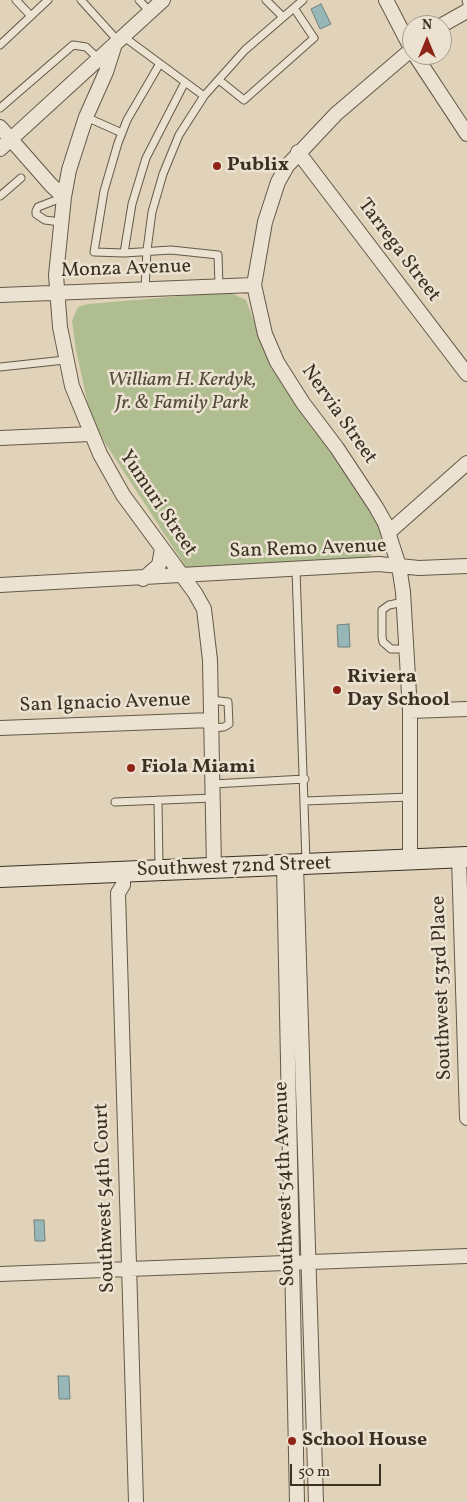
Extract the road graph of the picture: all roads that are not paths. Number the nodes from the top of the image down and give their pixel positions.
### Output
1 (16, 0) edge
2 (48, 0) edge
3 (81, 0) edge
4 (139, 0) edge
5 (163, 0) edge
6 (266, 0) edge
7 (303, 0) edge
8 (386, 0) edge
9 (466, 0) edge
10 (467, 4) edge
11 (294, 8) junction
12 (467, 11) edge
13 (150, 12) junction
14 (31, 16) junction
15 (283, 17) junction
16 (452, 19) edge
17 (402, 30) edge
18 (119, 42) junction
19 (0, 45) edge
20 (402, 58) edge
21 (100, 60) junction
22 (160, 65) junction
23 (422, 65) edge
24 (219, 80) junction
25 (185, 82) junction
26 (204, 96) junction
27 (0, 108) edge
28 (86, 117) junction
29 (0, 127) edge
30 (122, 134) junction
31 (467, 134) edge
32 (11, 140) junction
33 (0, 149) edge
34 (298, 152) junction
35 (21, 178) dead end
36 (0, 196) edge
37 (64, 197) junction
38 (60, 222) junction
39 (147, 250) junction
40 (124, 253) junction
41 (254, 285) junction
42 (219, 286) junction
43 (145, 289) junction
44 (57, 293) junction
45 (0, 295) edge
46 (65, 360) junction
47 (0, 367) edge
48 (467, 374) edge
49 (91, 434) junction
50 (0, 438) edge
51 (467, 463) edge
52 (389, 532) junction
53 (162, 549) junction
54 (399, 566) junction
55 (467, 566) edge
56 (296, 570) junction
57 (182, 575) junction
58 (143, 579) junction
59 (0, 585) edge
60 (404, 602) junction
61 (406, 649) junction
62 (467, 709) edge
63 (410, 711) junction
64 (212, 724) junction
65 (0, 728) edge
66 (305, 779) junction
67 (212, 784) junction
68 (410, 797) junction
69 (213, 798) junction
70 (158, 800) junction
71 (305, 801) junction
72 (115, 802) dead end
73 (463, 857) edge
74 (410, 860) junction
75 (296, 865) junction
76 (214, 868) junction
77 (159, 871) junction
78 (116, 873) junction
79 (0, 877) edge
80 (467, 1118) edge
81 (467, 1256) edge
82 (291, 1262) junction
83 (308, 1262) junction
84 (128, 1269) junction
85 (0, 1274) edge
86 (136, 1502) edge
87 (297, 1502) edge
88 (316, 1502) edge

1 - 14 lane
2 - 14 lane
3 - 18 lane
4 - 13 lane
5 - 13 street
6 - 15 lane
7 - 11 lane
8 - 17 street
9 - 10 lane
11 - 15 lane
11 - 24 lane
12 - 16 street
13 - 18 street
14 - 19 lane
15 - 24 lane
18 - 21 street
18 - 22 lane
18 - 28 street, Yumuri Street
20 - 34 street, Nervia Street
21 - 27 lane
21 - 32 street
22 - 25 lane
22 - 30 lane
23 - 31 street
24 - 26 lane
25 - 26 lane
25 - 40 lane
26 - 39 lane
28 - 30 lane
28 - 37 street, Yumuri Street
29 - 32 street
30 - 40 lane
32 - 33 street
32 - 37 street
34 - 41 street, Nervia Street
34 - 48 street, Tarrega Street
35 - 36 lane
37 - 38 street, Yumuri Street
37 - 38 lane
38 - 44 street, Yumuri Street
39 - 40 lane
39 - 42 lane
39 - 43 lane
41 - 42 street, Monza Avenue
41 - 52 street, Nervia Street
42 - 43 street, Monza Avenue
43 - 44 street, Monza Avenue
44 - 45 street, Monza Avenue
44 - 46 street, Yumuri Street
46 - 47 lane
46 - 49 street, Yumuri Street
49 - 50 street
49 - 53 street, Yumuri Street
51 - 52 street
52 - 54 street, Nervia Street
53 - 57 street, Yumuri Street
53 - 58 street
54 - 55 street, San Remo Avenue
54 - 56 street, San Remo Avenue
54 - 60 street, Nervia Street
56 - 57 street, San Remo Avenue
56 - 66 lane
57 - 58 street, San Remo Avenue
57 - 64 street, Yumuri Street
58 - 59 street, San Remo Avenue
60 - 61 street, Nervia Street
60 - 61 lane
61 - 63 street, Nervia Street
62 - 63 street
63 - 68 street, Nervia Street
64 - 65 street, San Ignacio Avenue
64 - 67 street, Yumuri Street
66 - 67 lane
66 - 71 lane
67 - 69 street, Yumuri Street
68 - 71 lane
68 - 74 street, Nervia Street
69 - 70 lane
69 - 76 street, Yumuri Street
70 - 72 lane
70 - 77 lane
71 - 75 lane
73 - 74 main road, Southwest 72nd Street
73 - 80 street, Southwest 53rd Place
74 - 75 main road, Southwest 72nd Street
75 - 76 main road, Southwest 72nd Street
75 - 82 street, Southwest 54th Avenue
75 - 83 street, Southwest 54th Avenue
76 - 77 main road, Southwest 72nd Street
77 - 78 main road, Southwest 72nd Street
78 - 79 main road, Southwest 72nd Street
78 - 84 street, Southwest 54th Court
81 - 83 street
82 - 83 street
82 - 84 street
82 - 87 street, Southwest 54th Avenue
83 - 88 street, Southwest 54th Avenue
84 - 85 street
84 - 86 street, Southwest 54th Court

